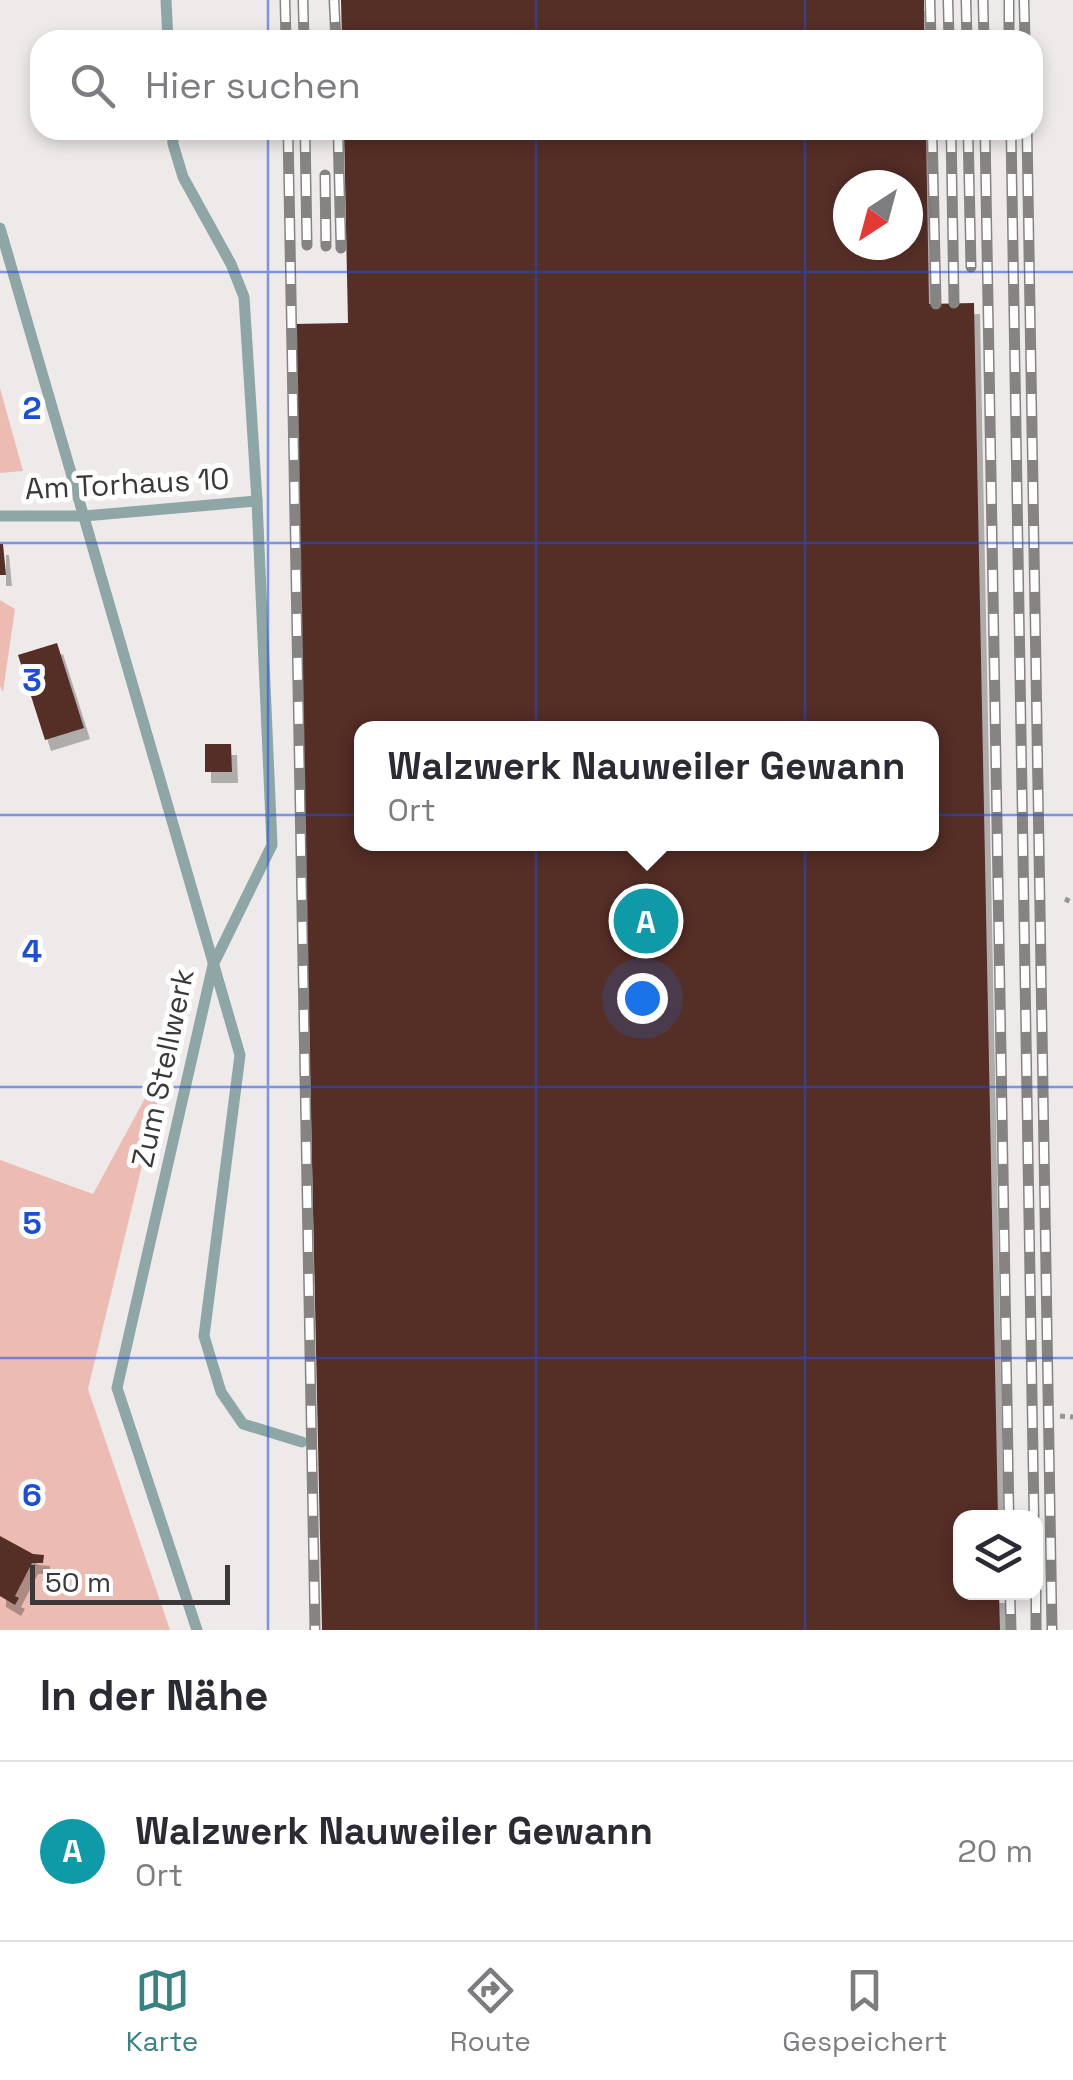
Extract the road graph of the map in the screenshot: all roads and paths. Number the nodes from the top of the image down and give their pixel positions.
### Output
1 (166, 0) edge
2 (168, 30) edge
3 (173, 140) edge
4 (0, 228) edge
5 (258, 501) junction
6 (0, 516) edge
7 (84, 516) junction
8 (1065, 899) dead end
9 (1073, 903) edge
10 (214, 965) junction
11 (1060, 1416) dead end
12 (1073, 1417) edge
13 (302, 1442) dead end
14 (196, 1630) edge

1 - 2 lane
3 - 5 lane
4 - 7 lane, Zum Stellwerk
5 - 7 lane, Am Torhaus 10
5 - 10 lane
6 - 7 lane, Am Torhaus 10
7 - 10 lane, Zum Stellwerk
8 - 9 path
10 - 13 lane
10 - 14 lane, Zum Stellwerk
11 - 12 path

